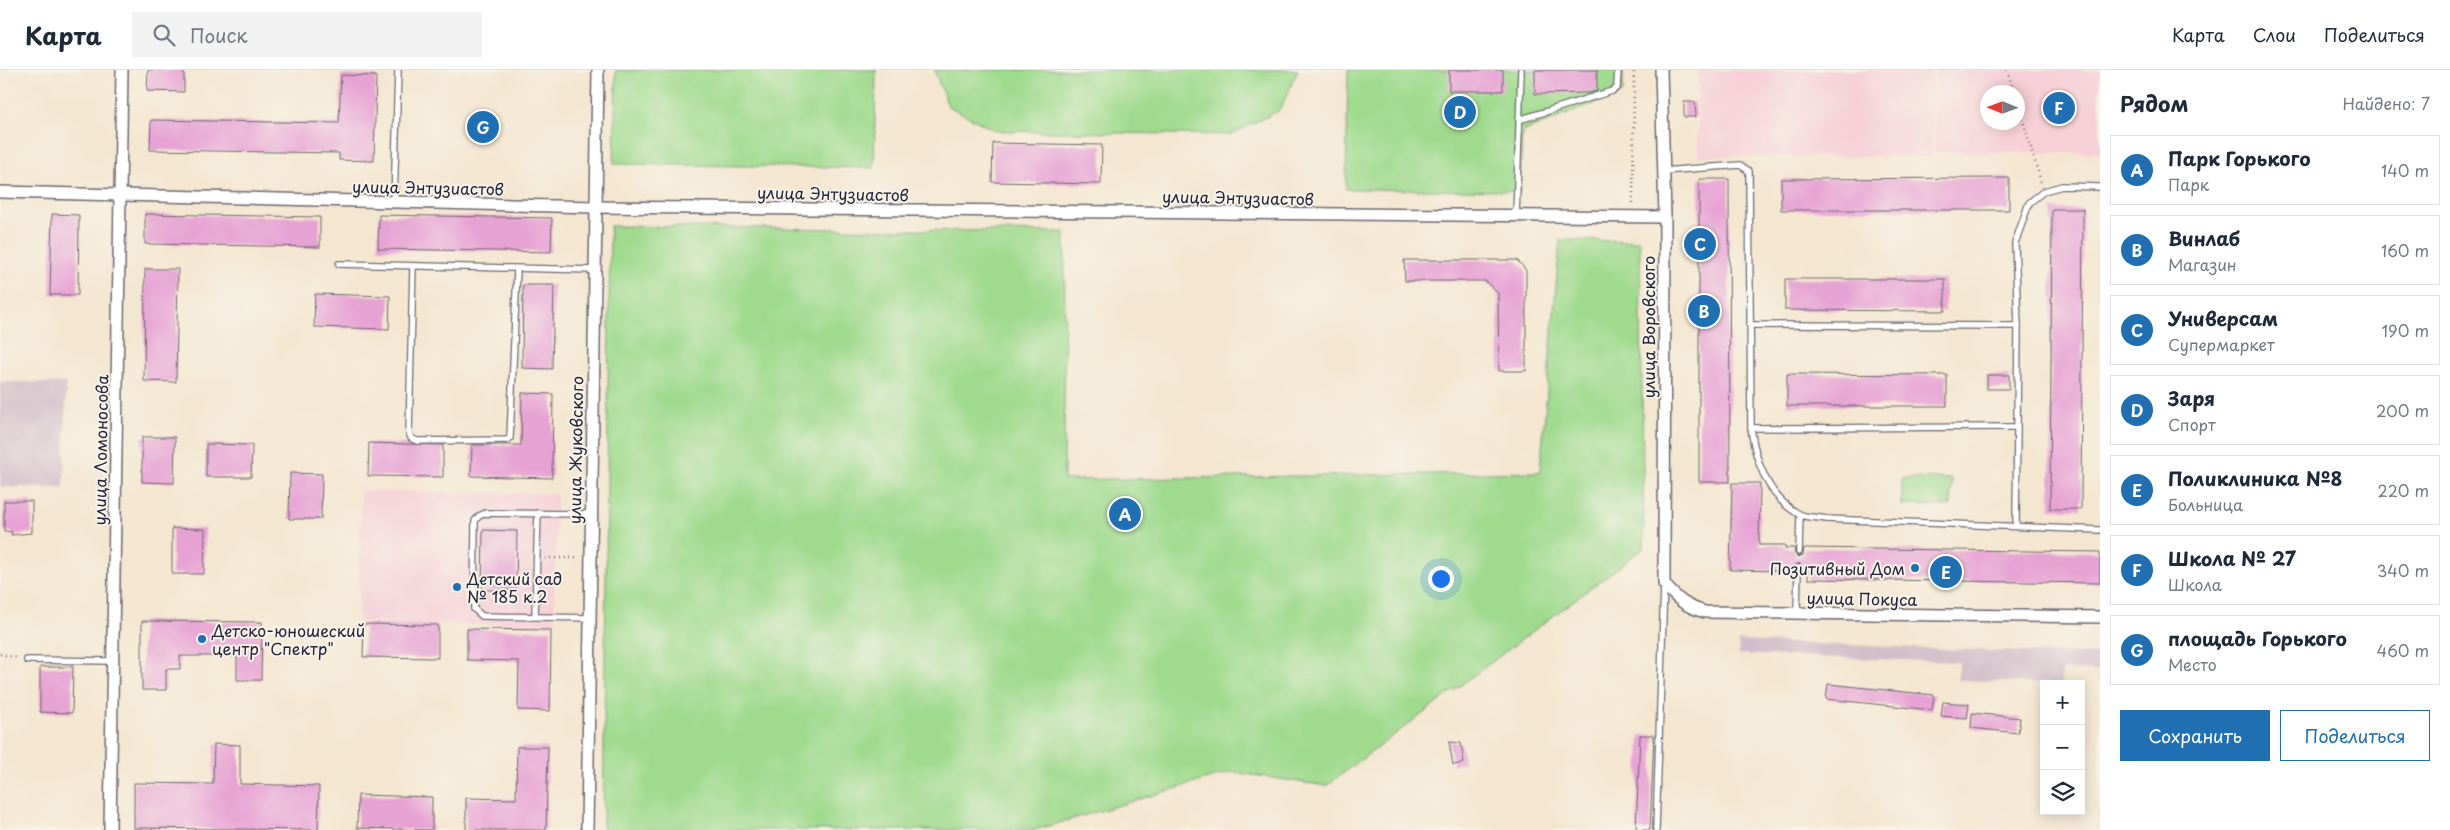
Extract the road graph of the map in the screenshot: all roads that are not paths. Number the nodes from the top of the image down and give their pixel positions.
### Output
1 (122, 70) edge
2 (398, 70) edge
3 (598, 70) edge
4 (1521, 70) edge
5 (1618, 70) edge
6 (1661, 70) edge
7 (1519, 120) junction
8 (1663, 171) junction
9 (2100, 187) edge
10 (0, 192) edge
11 (121, 196) junction
12 (394, 202) junction
13 (595, 207) junction
14 (1516, 216) junction
15 (1665, 218) junction
16 (339, 264) dead end
17 (413, 266) junction
18 (517, 269) junction
19 (594, 270) junction
20 (1750, 324) junction
21 (2018, 326) junction
22 (2016, 427) junction
23 (1751, 428) junction
24 (538, 513) junction
25 (590, 514) junction
26 (1800, 515) junction
27 (2016, 526) junction
28 (2100, 530) edge
29 (1799, 552) dead end
30 (1798, 568) dead end
31 (1664, 584) junction
32 (1797, 613) junction
33 (536, 616) junction
34 (589, 618) junction
35 (2100, 618) edge
36 (26, 660) road end
37 (113, 661) junction
38 (110, 830) edge
39 (587, 830) edge
40 (1656, 830) edge

1 - 11 street, улица Ломоносова
2 - 12 lane
3 - 13 street, улица Жуковского
4 - 7 lane
5 - 7 lane
6 - 8 street, улица Воровского
7 - 14 lane
8 - 15 street, улица Воровского
8 - 20 lane
9 - 21 lane
10 - 11 street, улица Энтузиастов
11 - 12 street, улица Энтузиастов
11 - 37 street, улица Ломоносова
12 - 13 street, улица Энтузиастов
13 - 14 street, улица Энтузиастов
13 - 19 street, улица Жуковского
14 - 15 street, улица Энтузиастов
15 - 31 street, улица Воровского
16 - 17 lane
17 - 18 lane
17 - 18 lane
18 - 19 lane
19 - 25 street, улица Жуковского
20 - 21 lane
20 - 23 lane
21 - 22 lane
22 - 23 lane
22 - 27 lane
23 - 26 lane
24 - 25 lane
24 - 33 lane
24 - 33 lane
25 - 34 street, улица Жуковского
26 - 27 lane
26 - 29 lane
27 - 28 lane
30 - 32 lane
31 - 32 street, улица Покуса
31 - 40 lane
32 - 35 street, улица Покуса
33 - 34 lane
34 - 39 street, улица Жуковского
36 - 37 lane
37 - 38 street, улица Ломоносова

